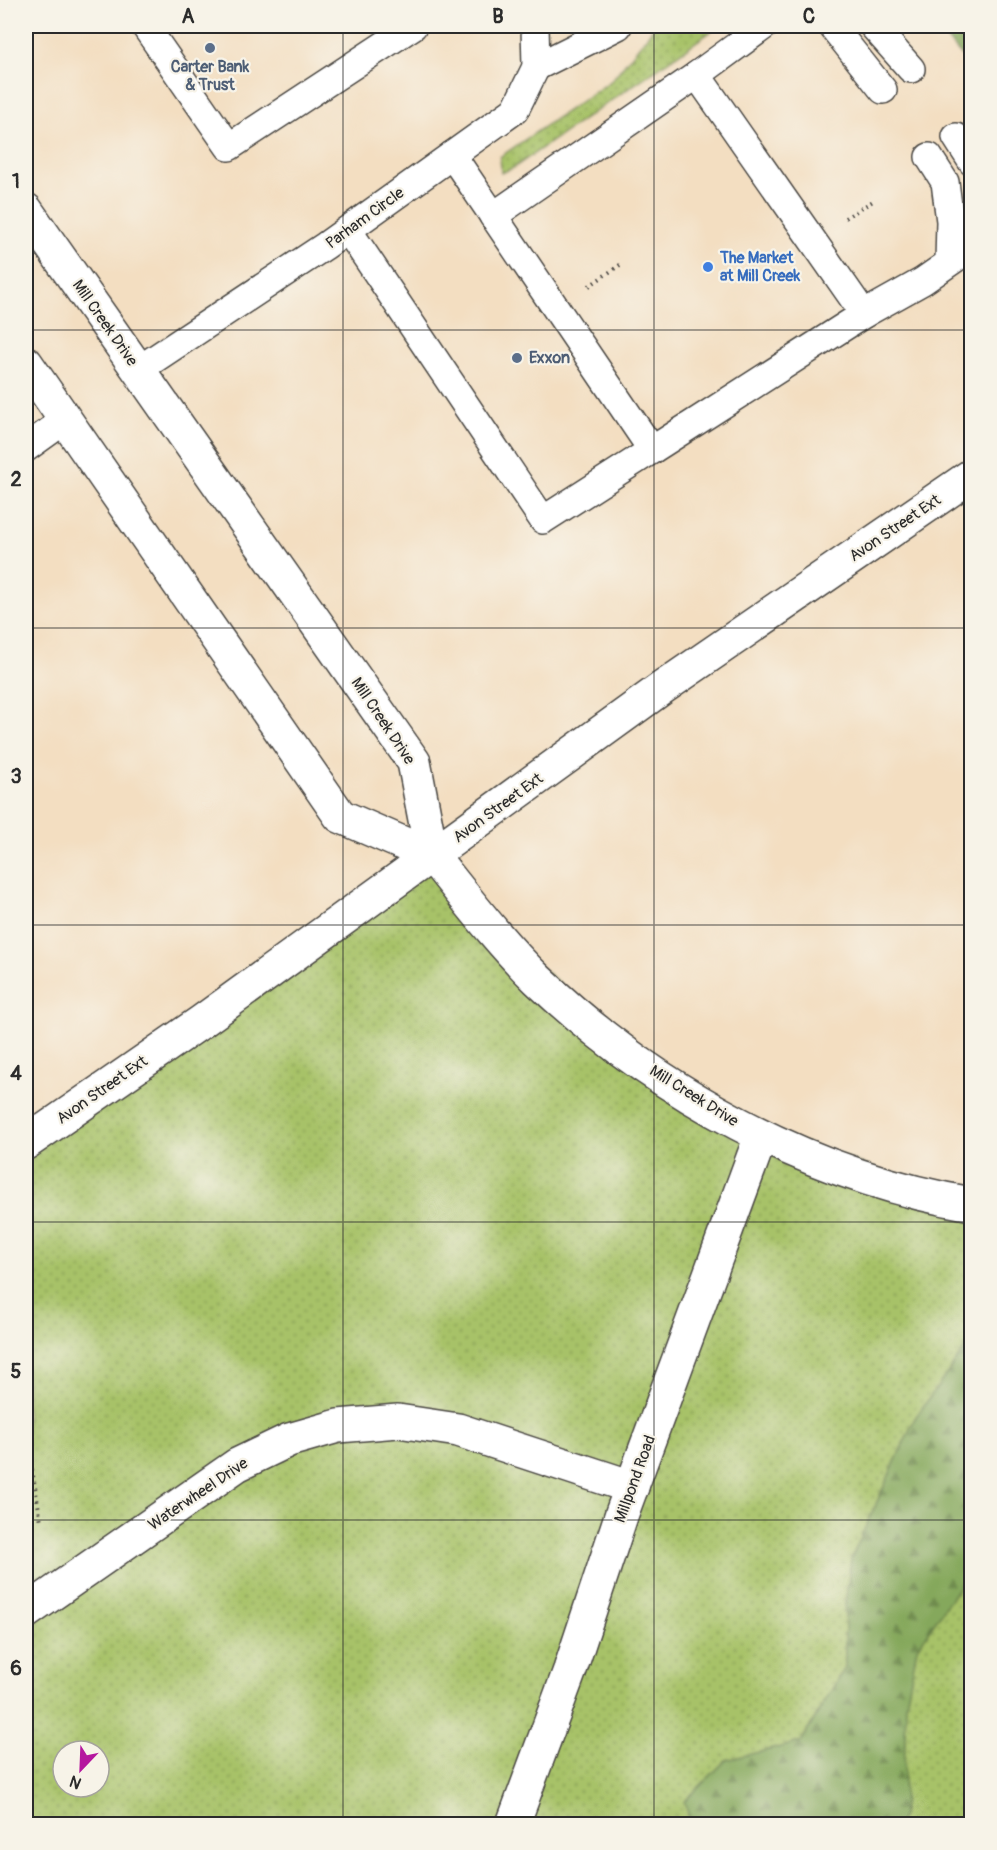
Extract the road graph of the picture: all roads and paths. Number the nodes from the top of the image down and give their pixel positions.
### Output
1 (145, 26) edge
2 (413, 26) edge
3 (534, 26) edge
4 (618, 26) edge
5 (764, 26) edge
6 (832, 26) edge
7 (873, 26) edge
8 (536, 67) junction
9 (911, 69) dead end
10 (697, 75) junction
11 (884, 90) dead end
12 (956, 136) dead end
13 (452, 155) junction
14 (929, 157) dead end
15 (972, 162) edge
16 (26, 210) edge
17 (493, 216) junction
18 (348, 230) junction
19 (972, 243) edge
20 (949, 262) junction
21 (864, 314) junction
22 (26, 363) edge
23 (138, 370) junction
24 (65, 420) junction
25 (26, 448) edge
26 (652, 450) junction
27 (972, 475) edge
28 (432, 856) junction
29 (761, 1136) junction
30 (26, 1143) edge
31 (972, 1204) edge
32 (32, 1464) dead end
33 (632, 1487) junction
34 (42, 1521) dead end
35 (26, 1612) edge
36 (513, 1824) edge

1 - 2 lane
3 - 8 lane, Parham Circle
4 - 8 lane
5 - 10 lane
6 - 11 lane
7 - 9 lane
8 - 13 lane, Parham Circle
10 - 17 lane
10 - 21 lane
12 - 15 lane
13 - 17 lane
13 - 18 lane, Parham Circle
14 - 20 lane
16 - 23 street, Mill Creek Drive
17 - 26 lane
18 - 23 lane, Parham Circle
18 - 26 lane
19 - 20 lane
20 - 21 lane
21 - 26 lane
22 - 24 street
23 - 28 street, Mill Creek Drive
24 - 25 lane
24 - 28 street
27 - 28 street, Avon Street Ext
28 - 29 street, Mill Creek Drive
28 - 30 street, Avon Street Ext
29 - 31 street, Mill Creek Drive
29 - 33 street, Millpond Road
32 - 34 path
33 - 35 street, Waterwheel Drive
33 - 36 street, Millpond Road

